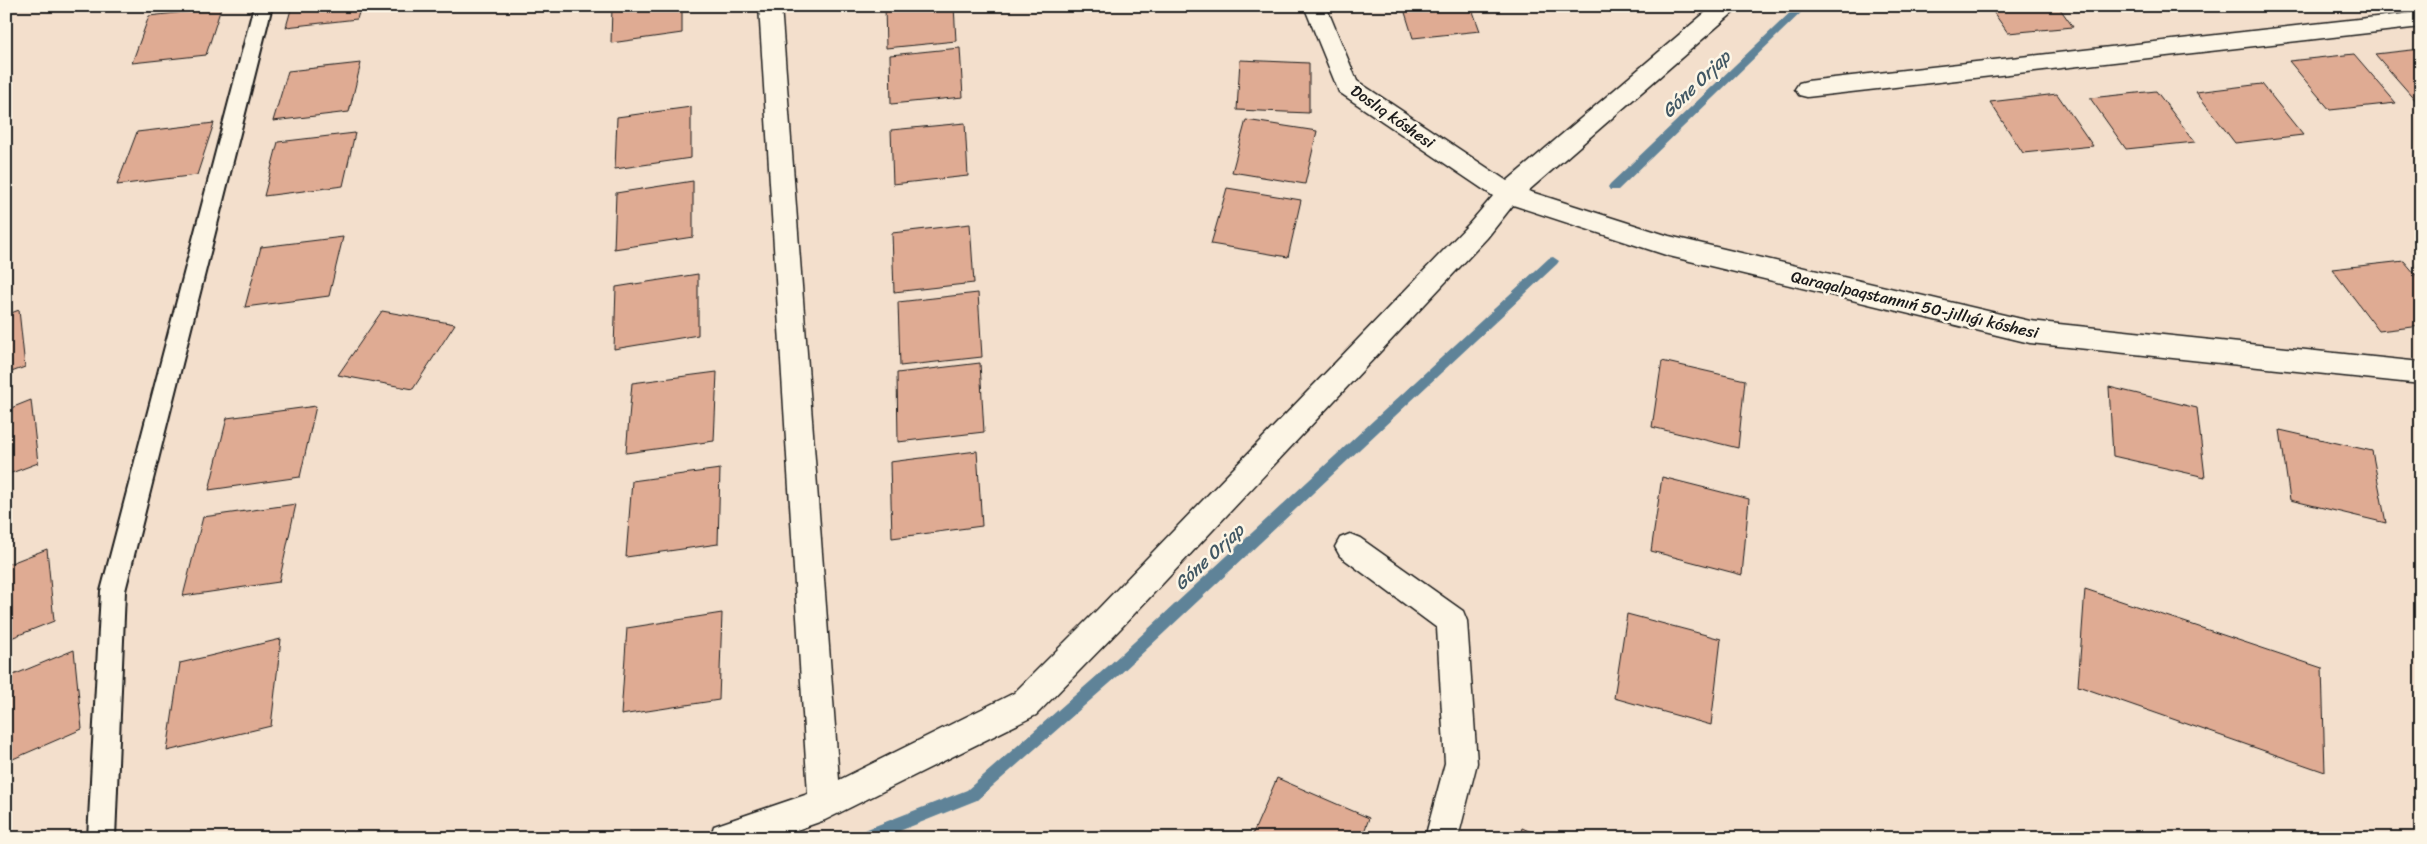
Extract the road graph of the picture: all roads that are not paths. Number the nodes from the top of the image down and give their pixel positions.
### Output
1 (262, 6) edge
2 (770, 6) edge
3 (1315, 6) edge
4 (1727, 6) edge
5 (2421, 19) edge
6 (1807, 89) dead end
7 (1508, 194) junction
8 (2421, 373) edge
9 (1350, 546) dead end
10 (825, 804) junction
11 (101, 838) edge
12 (726, 838) edge
13 (1441, 838) edge

1 - 11 lane
2 - 10 street
3 - 7 street, Doslıq kóshesi
4 - 7 street
5 - 6 street
7 - 8 street, Qaraqalpaqstannıń 50-jıllıǵı kóshesi
7 - 10 street
9 - 13 street
10 - 12 street

